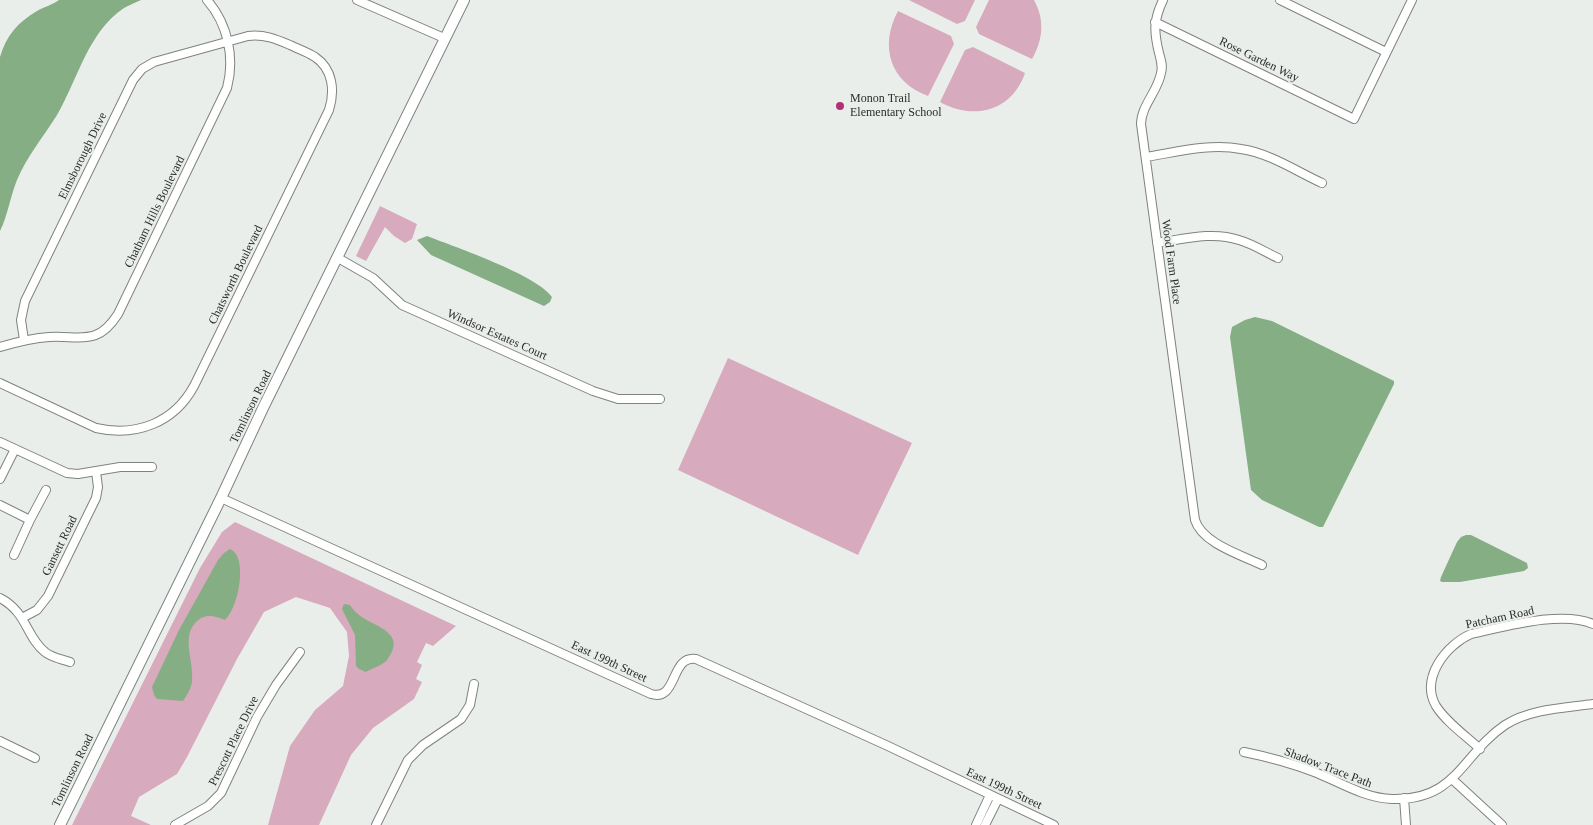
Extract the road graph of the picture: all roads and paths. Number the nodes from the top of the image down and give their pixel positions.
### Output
1 (207, 0) edge
2 (357, 0) edge
3 (464, 0) edge
4 (1163, 0) edge
5 (1280, 0) edge
6 (1412, 0) edge
7 (1155, 22) junction
8 (444, 38) junction
9 (228, 41) junction
10 (1386, 52) junction
11 (1146, 157) junction
12 (1322, 183) dead end
13 (1157, 242) junction
14 (338, 258) junction
15 (1278, 258) dead end
16 (24, 340) junction
17 (0, 347) edge
18 (0, 383) edge
19 (660, 399) dead end
20 (0, 442) edge
21 (15, 449) junction
22 (152, 467) dead end
23 (96, 472) junction
24 (0, 479) edge
25 (46, 490) dead end
26 (222, 498) junction
27 (0, 505) edge
28 (30, 520) junction
29 (14, 555) dead end
30 (1262, 565) dead end
31 (0, 598) edge
32 (22, 618) junction
33 (1593, 624) edge
34 (300, 652) dead end
35 (70, 662) dead end
36 (474, 684) dead end
37 (1593, 704) edge
38 (0, 741) edge
39 (1480, 749) junction
40 (1244, 752) dead end
41 (35, 758) dead end
42 (1452, 779) junction
43 (990, 795) junction
44 (1404, 798) junction
45 (998, 799) junction
46 (60, 825) edge
47 (175, 825) edge
48 (376, 825) edge
49 (976, 825) edge
50 (985, 825) edge
51 (1054, 825) edge
52 (1406, 825) edge
53 (1502, 825) edge

1 - 9 street, Chatham Hills Boulevard
2 - 8 street
3 - 8 street, Tomlinson Road
4 - 7 street, Wood Farm Place
5 - 10 street
6 - 10 street
7 - 10 street, Rose Garden Way
7 - 11 street, Wood Farm Place
8 - 14 street, Tomlinson Road
9 - 16 street, Elmsborough Drive
9 - 16 street, Chatham Hills Boulevard
9 - 18 street, Chatsworth Boulevard
11 - 12 street
11 - 13 street, Wood Farm Place
13 - 15 street
13 - 30 street, Wood Farm Place
14 - 19 street, Windsor Estates Court
14 - 26 street, Tomlinson Road
16 - 17 street, Chatham Hills Boulevard
20 - 21 street
21 - 23 street
21 - 24 street
22 - 23 street
23 - 32 street, Gansett Road
25 - 28 street
26 - 43 street, East 199th Street
26 - 46 street, Tomlinson Road
27 - 28 street
28 - 29 street
31 - 32 street
32 - 35 street
33 - 39 street, Patcham Road
34 - 47 street, Prescott Place Drive
36 - 48 street
37 - 39 street, Shadow Trace Path
38 - 41 street
39 - 42 street, Shadow Trace Path
40 - 44 street, Shadow Trace Path
42 - 44 street, Shadow Trace Path
42 - 53 street
43 - 45 street, East 199th Street
43 - 49 street
44 - 52 street
45 - 50 street
45 - 51 street, East 199th Street

